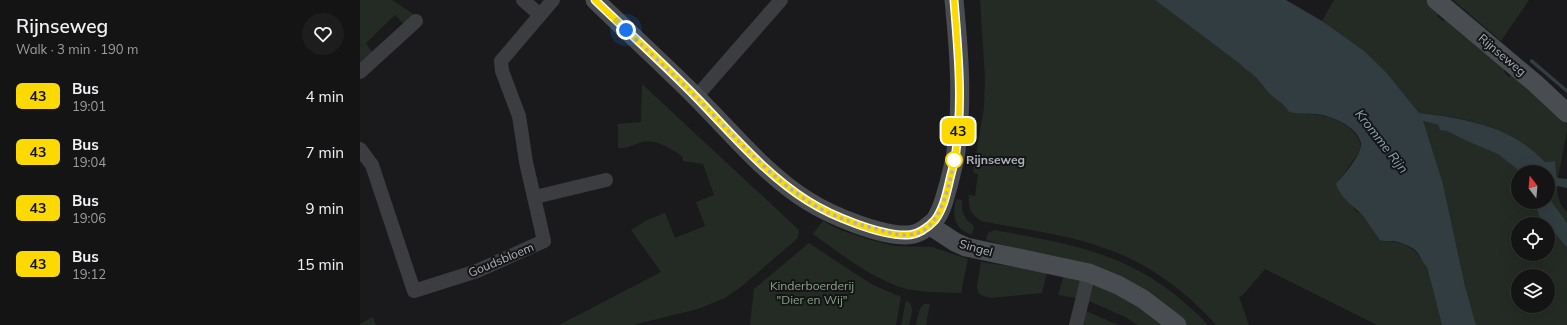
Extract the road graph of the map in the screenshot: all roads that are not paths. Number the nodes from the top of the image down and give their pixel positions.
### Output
1 (523, 0) edge
2 (553, 0) edge
3 (595, 0) edge
4 (781, 0) edge
5 (954, 0) edge
6 (1436, 0) edge
7 (540, 14) junction
8 (416, 20) dead end
9 (360, 72) edge
10 (696, 97) junction
11 (1567, 113) edge
12 (360, 149) edge
13 (606, 180) dead end
14 (535, 196) junction
15 (929, 225) junction
16 (1089, 273) junction
17 (1076, 325) edge
18 (1177, 325) edge

1 - 7 street
2 - 7 street, Goudsbloem
3 - 10 street
4 - 10 street
5 - 15 street
6 - 11 street, Rijnseweg
7 - 14 street, Goudsbloem
8 - 9 street
10 - 15 street
12 - 14 street, Goudsbloem
13 - 14 street
15 - 16 street, Singel
16 - 17 street
16 - 18 street, Singel

